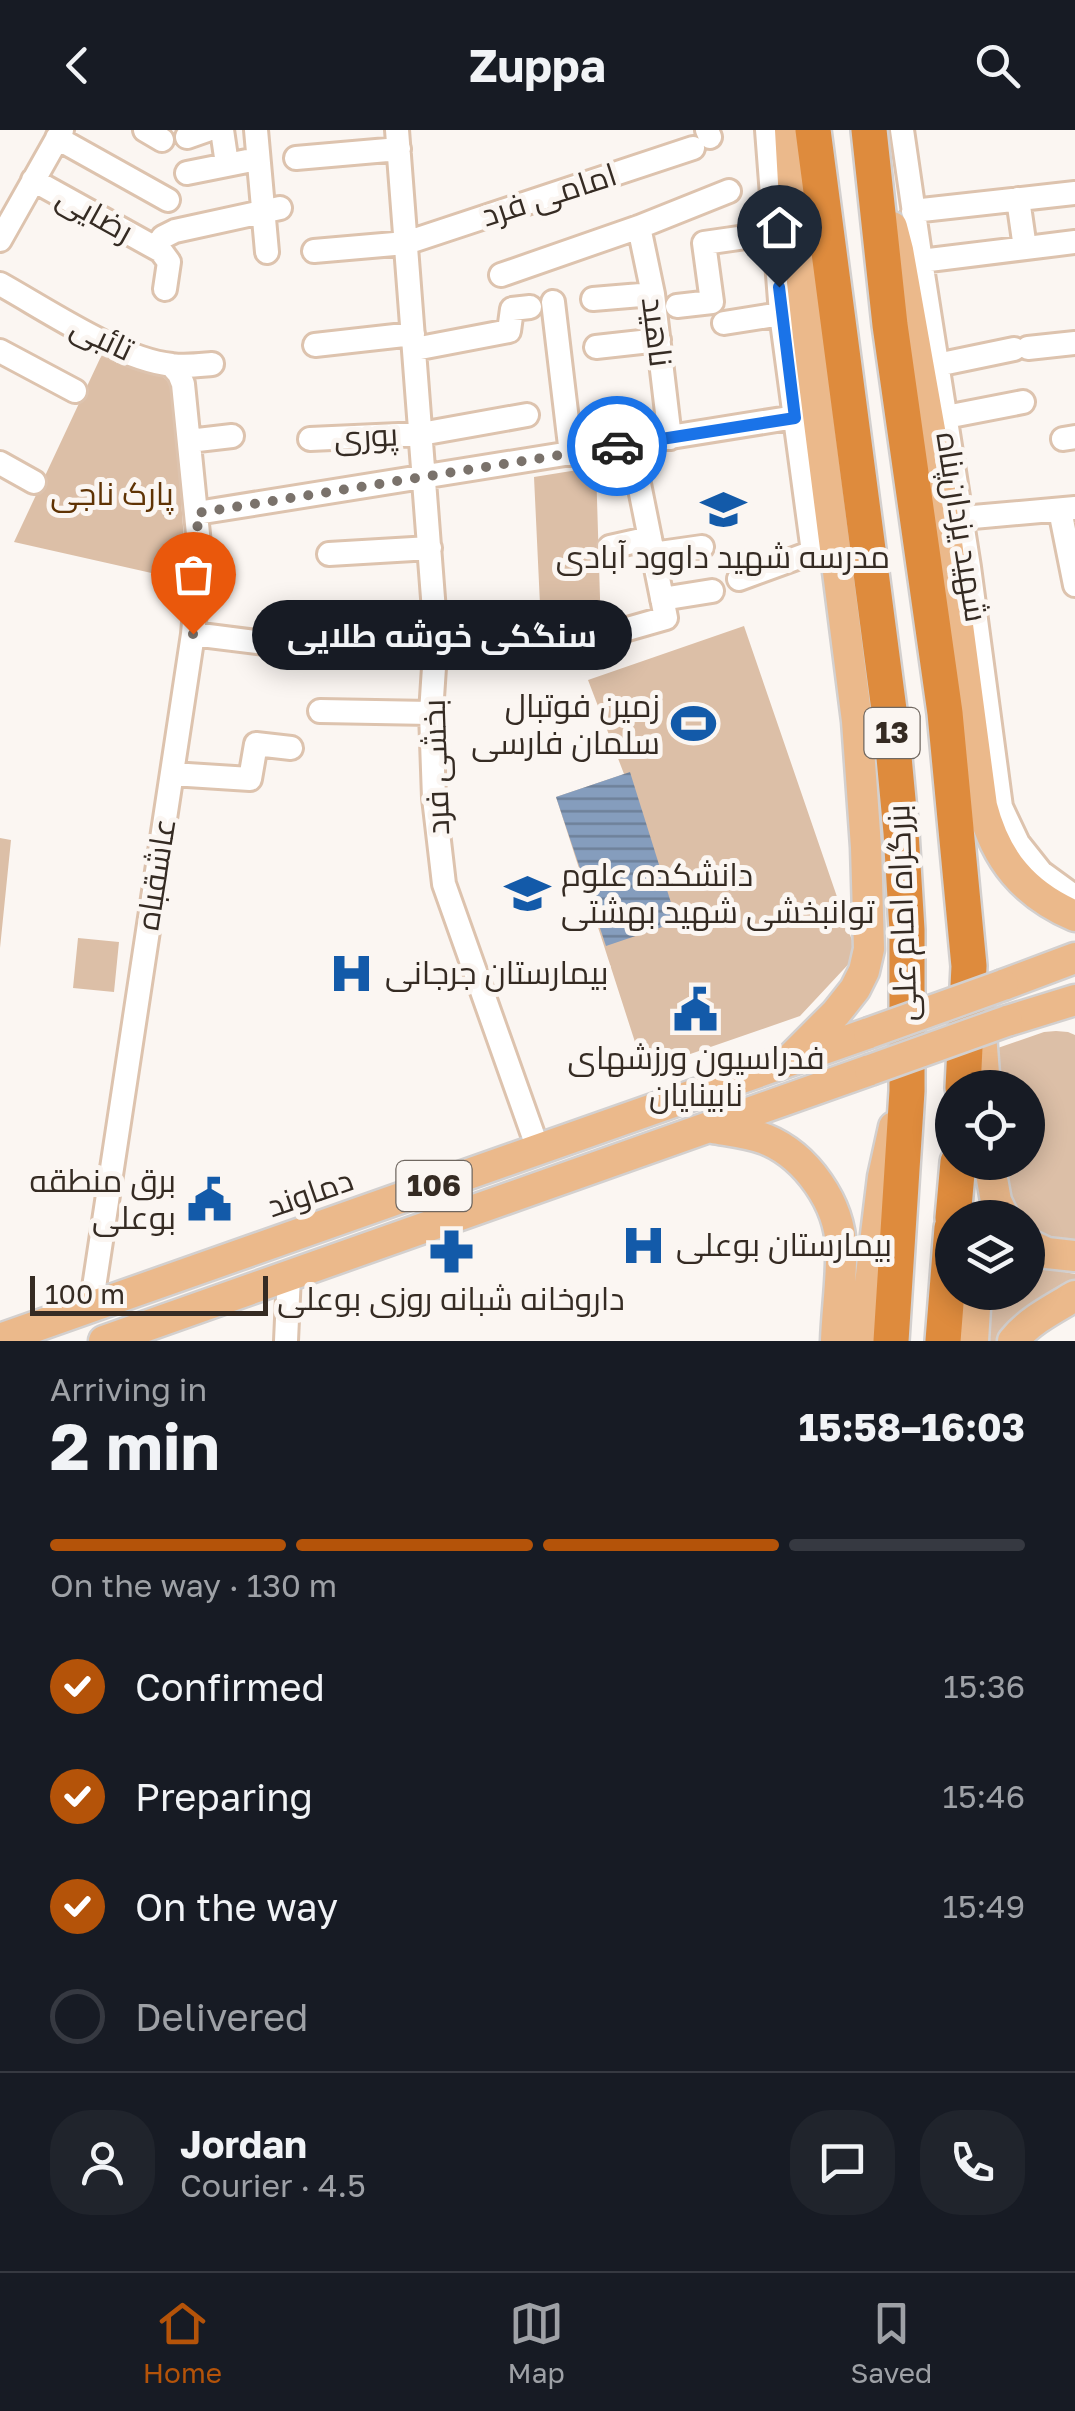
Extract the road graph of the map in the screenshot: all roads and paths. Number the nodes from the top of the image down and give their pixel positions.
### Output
1 (222, 130) edge
2 (256, 130) edge
3 (767, 130) edge
4 (790, 130) edge
5 (813, 130) edge
6 (902, 130) edge
7 (59, 134) edge
8 (703, 138) edge
9 (870, 139) edge
10 (398, 140) edge
11 (296, 158) dead end
12 (187, 173) dead end
13 (33, 180) junction
14 (729, 191) dead end
15 (1075, 192) edge
16 (1018, 199) junction
17 (168, 200) dead end
18 (272, 209) junction
19 (914, 211) junction
20 (639, 226) junction
21 (774, 232) junction
22 (0, 240) edge
23 (406, 242) junction
24 (156, 248) junction
25 (1025, 248) junction
26 (1074, 248) edge
27 (314, 251) dead end
28 (267, 252) dead end
29 (920, 261) junction
30 (501, 275) dead end
31 (0, 284) edge
32 (165, 289) dead end
33 (653, 294) junction
34 (593, 299) dead end
35 (554, 302) dead end
36 (677, 306) dead end
37 (530, 308) dead end
38 (781, 314) junction
39 (724, 323) dead end
40 (659, 340) junction
41 (414, 342) junction
42 (1075, 342) edge
43 (315, 345) dead end
44 (596, 347) dead end
45 (0, 351) edge
46 (212, 364) dead end
47 (937, 364) junction
48 (172, 365) junction
49 (74, 392) dead end
50 (1022, 402) dead end
51 (527, 415) dead end
52 (946, 417) junction
53 (795, 418) junction
54 (421, 434) junction
55 (232, 436) dead end
56 (670, 438) junction
57 (310, 439) dead end
58 (189, 440) junction
59 (632, 444) junction
60 (571, 454) junction
61 (0, 463) edge
62 (424, 478) junction
63 (34, 482) dead end
64 (1068, 509) edge
65 (197, 513) junction
66 (962, 518) junction
67 (652, 546) junction
68 (610, 547) dead end
69 (702, 547) dead end
70 (430, 548) junction
71 (329, 554) dead end
72 (739, 579) dead end
73 (1075, 585) edge
74 (712, 591) dead end
75 (664, 608) junction
76 (617, 632) dead end
77 (193, 634) junction
78 (436, 636) junction
79 (349, 640) dead end
80 (280, 645) dead end
81 (320, 711) dead end
82 (432, 712) junction
83 (291, 748) dead end
84 (172, 774) junction
85 (1075, 898) edge
86 (1075, 916) edge
87 (1075, 958) edge
88 (969, 966) junction
89 (1075, 1000) edge
90 (1012, 1019) junction
91 (1075, 1020) edge
92 (790, 1059) junction
93 (964, 1070) edge
94 (984, 1070) edge
95 (907, 1091) junction
96 (710, 1128) junction
97 (538, 1150) junction
98 (1045, 1252) edge
99 (1075, 1256) edge
100 (289, 1275) junction
101 (1075, 1296) edge
102 (91, 1307) junction
103 (945, 1310) edge
104 (975, 1310) edge
105 (161, 1330) edge
106 (0, 1339) edge
107 (104, 1341) edge
108 (286, 1341) edge
109 (836, 1341) edge
110 (863, 1341) edge
111 (892, 1341) edge
112 (943, 1341) edge
113 (972, 1341) edge
114 (1013, 1341) edge

1 - 12 street
2 - 18 street
3 - 21 street
4 - 92 main road
5 - 95 highway, بزرگراه امام علی / 13
6 - 19 street, شهید یزدان‌پناه
7 - 13 street
7 - 17 street
8 - 23 street, امامی فرد
9 - 86 main road
9 - 88 highway, بزرگراه امام علی / 13
10 - 11 street
10 - 23 street, بخشی فرد
13 - 22 street
13 - 24 street, رضایی
14 - 20 street
15 - 16 street
16 - 19 street
16 - 25 street
18 - 24 street
18 - 28 street
19 - 29 street, شهید یزدان‌پناه
20 - 30 street
20 - 33 street, ناهید
21 - 36 street
21 - 38 street
23 - 27 street, امامی فرد
23 - 41 street, بخشی فرد
24 - 32 street
25 - 26 street
25 - 29 street
29 - 47 street, شهید یزدان‌پناه
31 - 48 street, تائبی
33 - 34 street
33 - 40 street, ناهید
35 - 60 street
37 - 41 street
38 - 39 street
38 - 53 street
40 - 44 street
40 - 56 street, ناهید
41 - 43 street
41 - 54 street, بخشی فرد
42 - 47 street
45 - 49 street
46 - 48 street, تائبی
47 - 52 street, شهید یزدان‌پناه
48 - 58 street, عاشقباه
50 - 52 street
51 - 54 street, پوری
52 - 66 street, شهید یزدان‌پناه
53 - 56 street
53 - 72 street
54 - 57 street, پوری
54 - 62 street, بخشی فرد
55 - 58 street
56 - 59 street
58 - 65 street, عاشقباه
59 - 60 street
59 - 67 street
60 - 62 street
61 - 63 street
62 - 65 street
62 - 70 street, بخشی فرد
64 - 66 street
64 - 73 street
65 - 77 street, عاشقباه
66 - 85 street, شهید یزدان‌پناه
67 - 68 street
67 - 69 street
67 - 75 street
70 - 71 street
70 - 78 street, بخشی فرد
74 - 75 street
75 - 76 street
77 - 80 street
77 - 84 street, عاشقباه
78 - 79 street
78 - 82 street, بخشی فرد
81 - 82 street
82 - 97 street, بخشی فرد
83 - 84 street
84 - 102 street, عاشقباه
87 - 92 main road, دماوند / 106, bridge
88 - 93 highway, بزرگراه امام علی / 13
88 - 94 main road
89 - 90 main road, 106
90 - 91 main road
90 - 96 main road, 106, bridge
92 - 97 main road, دماوند / 106
95 - 110 main road
95 - 111 highway, بزرگراه امام علی / 13
96 - 100 main road, 106
96 - 109 main road
97 - 102 main road, دماوند / 106
98 - 99 main road
100 - 105 main road, 106
100 - 108 street
101 - 114 main road
102 - 106 main road, دماوند / 106
103 - 112 highway
104 - 113 main road
105 - 107 main road, 106

